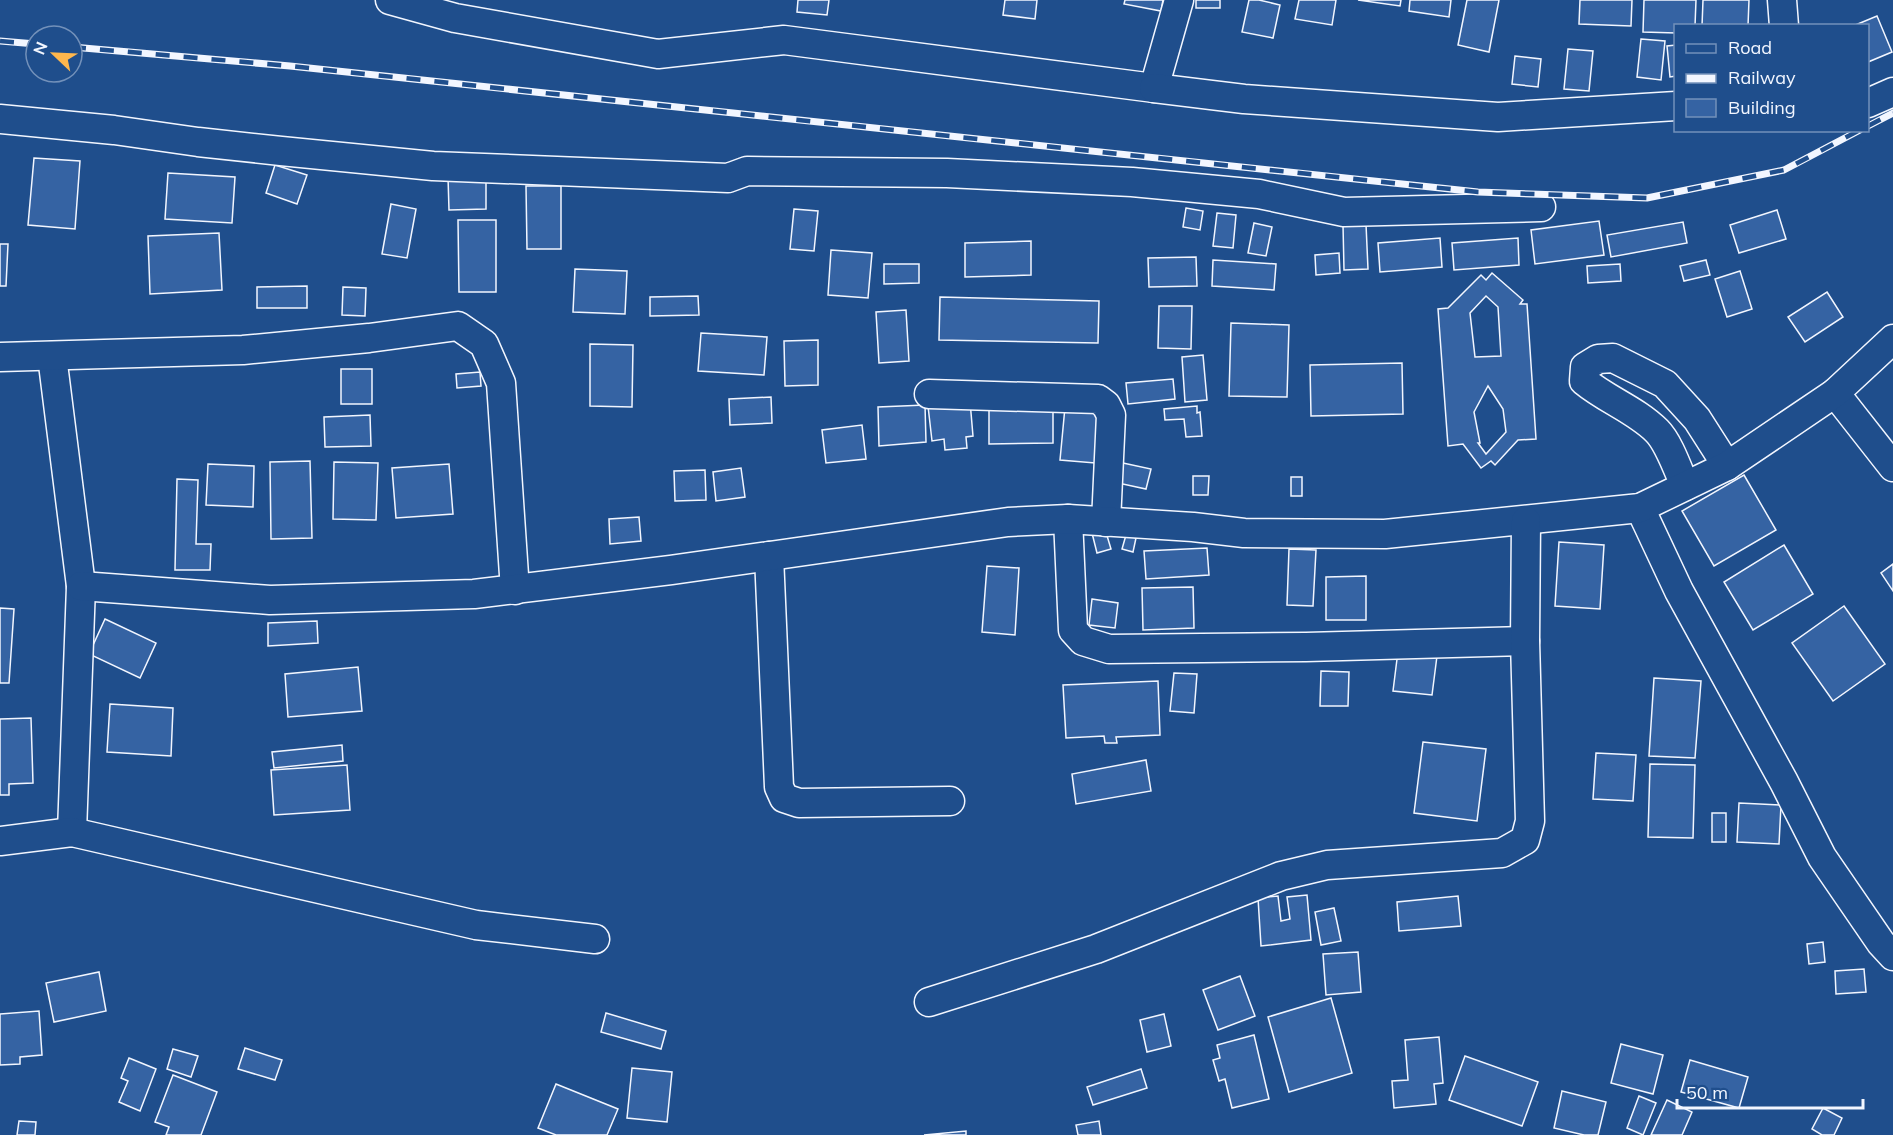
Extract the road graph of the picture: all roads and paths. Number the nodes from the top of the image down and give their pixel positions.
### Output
1 (390, 0) edge
2 (1179, 0) edge
3 (1782, 0) edge
4 (1784, 24) edge
5 (1154, 88) junction
6 (1893, 92) edge
7 (1869, 103) edge
8 (1674, 106) edge
9 (0, 119) edge
10 (1541, 207) dead end
11 (1893, 339) edge
12 (52, 356) junction
13 (0, 357) edge
14 (1629, 365) junction
15 (1835, 393) junction
16 (929, 394) dead end
17 (1613, 401) junction
18 (1727, 465) junction
19 (1893, 467) edge
20 (1685, 486) junction
21 (1640, 508) junction
22 (1068, 519) junction
23 (1526, 521) junction
24 (1106, 522) junction
25 (769, 556) junction
26 (81, 586) junction
27 (515, 590) junction
28 (1525, 641) junction
29 (950, 801) dead end
30 (72, 832) junction
31 (0, 841) edge
32 (595, 939) dead end
33 (1893, 956) edge
34 (929, 1002) dead end

1 - 5 street
2 - 5 street
3 - 4 street
5 - 8 street
6 - 7 street
9 - 10 street
11 - 15 street
12 - 13 street
12 - 26 street
12 - 27 street
14 - 17 street
14 - 17 street
14 - 18 street
15 - 18 street
15 - 19 street
16 - 24 street
17 - 20 street
18 - 20 street
20 - 21 street
21 - 23 street
21 - 33 street
22 - 24 street
22 - 25 street
22 - 28 street
23 - 24 street
23 - 28 street
25 - 27 street
25 - 29 street
26 - 27 street
26 - 30 street
28 - 34 street
30 - 31 street
30 - 32 street

